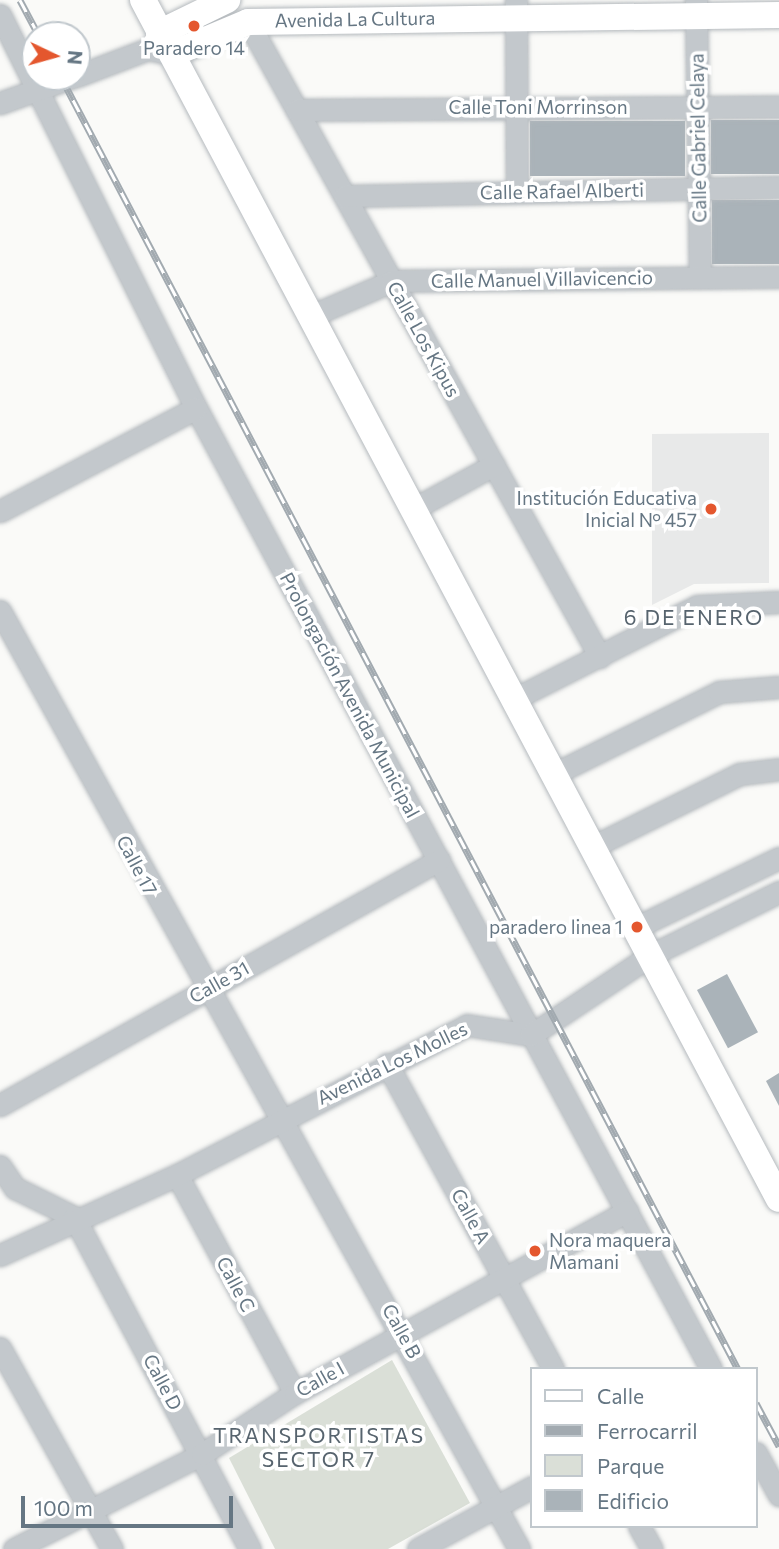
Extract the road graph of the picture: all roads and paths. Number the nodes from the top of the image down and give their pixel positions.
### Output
1 (143, 0) edge
2 (227, 0) edge
3 (516, 8) edge
4 (696, 8) edge
5 (0, 15) edge
6 (779, 15) edge
7 (248, 22) junction
8 (160, 45) junction
9 (21, 55) edge
10 (91, 70) edge
11 (28, 91) edge
12 (40, 91) edge
13 (0, 103) edge
14 (697, 106) junction
15 (516, 107) junction
16 (779, 107) edge
17 (297, 110) junction
18 (779, 187) edge
19 (698, 188) junction
20 (517, 191) junction
21 (345, 196) junction
22 (699, 277) junction
23 (779, 277) edge
24 (392, 281) junction
25 (313, 316) junction
26 (196, 408) junction
27 (494, 465) junction
28 (415, 508) junction
29 (0, 511) edge
30 (779, 601) edge
31 (0, 611) edge
32 (600, 657) junction
33 (779, 687) edge
34 (516, 698) junction
35 (779, 769) edge
36 (556, 774) junction
37 (594, 846) junction
38 (779, 858) edge
39 (439, 860) junction
40 (779, 892) edge
41 (637, 927) junction
42 (651, 955) junction
43 (205, 990) junction
44 (531, 1035) junction
45 (387, 1064) junction
46 (0, 1105) edge
47 (279, 1117) junction
48 (0, 1166) edge
49 (177, 1175) junction
50 (779, 1199) edge
51 (627, 1211) junction
52 (74, 1217) junction
53 (0, 1255) edge
54 (505, 1278) junction
55 (404, 1333) junction
56 (0, 1348) edge
57 (552, 1367) edge
58 (710, 1367) edge
59 (295, 1392) junction
60 (202, 1454) junction
61 (758, 1456) edge
62 (530, 1488) edge
63 (779, 1495) edge
64 (496, 1506) junction
65 (90, 1514) junction
66 (640, 1528) edge
67 (14, 1549) edge
68 (112, 1549) edge
69 (250, 1549) edge
70 (418, 1549) edge
71 (519, 1549) edge
72 (652, 1549) edge

1 - 8 main road
2 - 8 main road, Avenida La Cultura
3 - 4 main road, Avenida La Cultura
3 - 7 main road, Avenida La Cultura
3 - 15 street
4 - 6 main road, Avenida La Cultura
4 - 14 street, Calle Gabriel Celaya
5 - 9 street, Prolongación Avenida Municipal
7 - 8 main road, Avenida La Cultura
7 - 17 street, Calle Los Kipus
8 - 10 street, Avenida La Cultura
8 - 25 main road
11 - 13 street, Avenida La Cultura
12 - 26 street, Prolongación Avenida Municipal
14 - 15 street, Calle Toni Morrinson
14 - 16 street, Calle Toni Morrinson
14 - 19 street, Calle Gabriel Celaya
15 - 17 street, Calle Toni Morrinson
15 - 20 street
17 - 21 street, Calle Los Kipus
18 - 19 street, Calle Rafael Alberti
19 - 20 street, Calle Rafael Alberti
19 - 22 street, Calle Gabriel Celaya
20 - 21 street, Calle Rafael Alberti
21 - 24 street, Calle Los Kipus
22 - 23 street, Calle Manuel Villavicencio
22 - 24 street, Calle Manuel Villavicencio
24 - 25 street, Calle Manuel Villavicencio
24 - 27 street, Calle Los Kipus
25 - 28 main road
26 - 29 street
26 - 39 street, Prolongación Avenida Municipal
27 - 28 street
27 - 32 street, Calle Los Kipus
28 - 34 main road
30 - 32 street
31 - 43 street, Calle 17
32 - 34 street
33 - 36 street
34 - 36 main road
35 - 37 street
36 - 37 main road
37 - 41 main road
38 - 41 street
39 - 43 street, Calle 31
39 - 44 street, Prolongación Avenida Municipal
40 - 42 street
41 - 42 main road
42 - 44 street
42 - 50 main road
43 - 46 street, Calle 31
43 - 47 street, Calle 17
44 - 45 street, Avenida Los Molles
44 - 51 street, Prolongación Avenida Municipal
45 - 47 street, Avenida Los Molles
45 - 54 street, Calle A
47 - 49 street, Avenida Los Molles
47 - 55 street, Calle B
48 - 52 street
49 - 52 street, Avenida Los Molles
49 - 59 street, Calle C
51 - 54 street, Calle I
51 - 58 street, Prolongación Avenida Municipal
52 - 53 street, Avenida Los Molles
52 - 60 street, Calle D
54 - 55 street, Calle I
54 - 57 street, Calle A
55 - 59 street, Calle I
55 - 64 street, Calle B
56 - 65 street
59 - 60 street, Calle I
60 - 65 street, Calle I
60 - 69 street, Calle D
61 - 63 street
62 - 64 street
64 - 70 street
64 - 71 street, Calle B
65 - 67 street, Calle I
65 - 68 street
66 - 72 street

